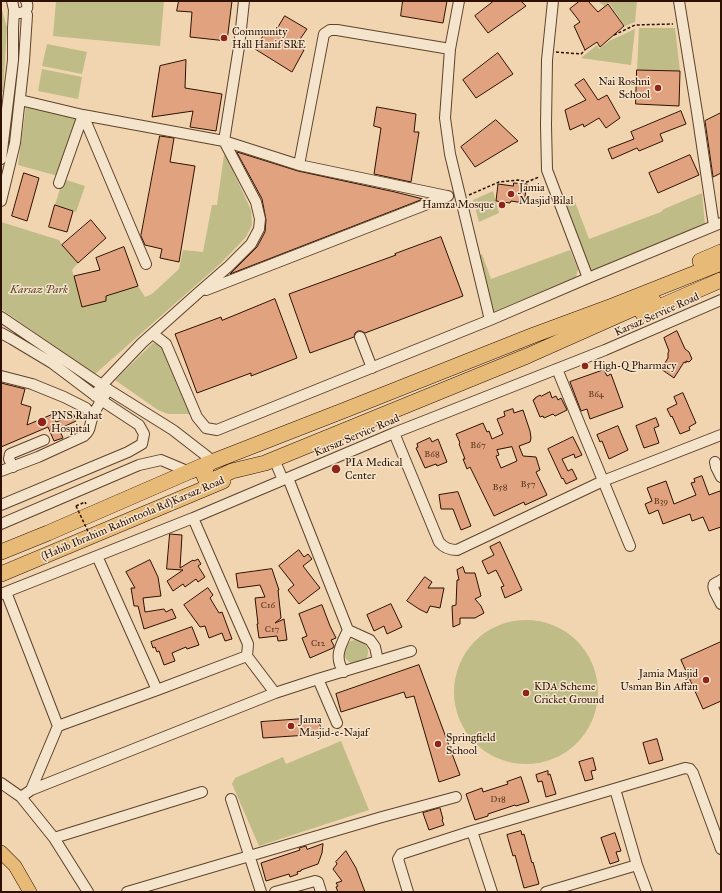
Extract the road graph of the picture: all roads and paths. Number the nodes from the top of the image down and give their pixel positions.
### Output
1 (244, 1) edge
2 (459, 1) edge
3 (553, 1) edge
4 (679, 1) edge
5 (13, 3) edge
6 (26, 6) edge
7 (683, 24) junction
8 (614, 35) dead end
9 (450, 50) junction
10 (548, 50) junction
11 (585, 50) dead end
12 (5, 97) edge
13 (20, 100) junction
14 (83, 115) junction
15 (224, 141) junction
16 (1, 159) edge
17 (299, 165) junction
18 (548, 174) junction
19 (59, 184) dead end
20 (448, 196) junction
21 (460, 199) junction
22 (1, 201) edge
23 (718, 225) edge
24 (721, 252) edge
25 (721, 263) edge
26 (146, 264) dead end
27 (721, 273) edge
28 (588, 278) junction
29 (721, 280) edge
30 (198, 293) junction
31 (721, 300) edge
32 (1, 317) edge
33 (490, 320) junction
34 (18, 328) junction
35 (1, 333) edge
36 (153, 334) junction
37 (534, 335) junction
38 (360, 337) dead end
39 (12, 339) junction
40 (527, 356) junction
41 (372, 368) junction
42 (557, 369) junction
43 (1, 376) edge
44 (105, 388) junction
45 (98, 398) junction
46 (92, 418) junction
47 (394, 434) junction
48 (721, 435) edge
49 (44, 440) dead end
50 (270, 461) junction
51 (211, 462) junction
52 (715, 462) dead end
53 (13, 468) junction
54 (1, 471) edge
55 (188, 472) junction
56 (721, 477) edge
57 (205, 478) junction
58 (286, 479) junction
59 (603, 481) junction
60 (19, 498) junction
61 (1, 499) edge
62 (85, 502) dead end
63 (1, 505) edge
64 (193, 518) junction
65 (1, 524) edge
66 (93, 542) dead end
67 (630, 546) dead end
68 (1, 552) edge
69 (97, 556) junction
70 (1, 574) edge
71 (721, 580) edge
72 (4, 593) edge
73 (721, 604) edge
74 (348, 630) junction
75 (411, 651) dead end
76 (247, 656) junction
77 (378, 661) junction
78 (344, 672) junction
79 (318, 679) junction
80 (157, 690) junction
81 (275, 693) junction
82 (337, 723) dead end
83 (58, 726) junction
84 (1, 783) edge
85 (614, 789) junction
86 (31, 790) junction
87 (202, 792) dead end
88 (21, 797) junction
89 (456, 797) dead end
90 (231, 799) dead end
91 (472, 831) junction
92 (54, 838) junction
93 (721, 849) edge
94 (1, 852) edge
95 (249, 857) junction
96 (637, 865) junction
97 (30, 892) edge
98 (88, 892) edge
99 (127, 892) edge
100 (261, 892) edge
101 (275, 892) edge
102 (321, 892) edge
103 (408, 892) edge
104 (492, 892) edge
105 (546, 892) edge
106 (647, 892) edge

1 - 15 street
2 - 9 street
3 - 10 street
4 - 7 street
5 - 6 street
5 - 12 street
6 - 13 street
7 - 8 path
7 - 23 street
9 - 17 street
9 - 21 street
10 - 11 path
10 - 18 street
12 - 16 street
13 - 14 street
13 - 22 street
14 - 15 street
14 - 19 street
14 - 26 street
15 - 17 street
15 - 30 street
17 - 20 street
18 - 21 path
18 - 28 street
20 - 21 street
20 - 30 street
21 - 33 street
23 - 28 street
24 - 37 highway
25 - 37 highway
27 - 40 highway
28 - 33 street
29 - 40 highway
30 - 36 street
31 - 42 street, Karsaz Service Road
32 - 34 street
33 - 41 street
34 - 39 street
34 - 44 street
35 - 39 street
36 - 41 street
36 - 44 street
37 - 51 highway
38 - 41 street
39 - 45 street
40 - 50 highway
42 - 47 street, Karsaz Service Road
42 - 59 street
43 - 46 street
44 - 45 street
44 - 51 street
45 - 46 street
45 - 60 street
46 - 53 street
47 - 58 street, Karsaz Service Road
47 - 59 street
48 - 59 street
49 - 53 street
50 - 57 highway
50 - 58 street
50 - 70 highway, (Habib Ibrahim Rahintoola Rd)Karsaz Road
51 - 55 highway
51 - 57 highway
52 - 56 street
53 - 54 street
55 - 57 street
55 - 65 street
55 - 68 highway
58 - 64 street, Karsaz Service Road
58 - 74 street
59 - 67 street
60 - 61 street
60 - 63 street
62 - 66 path, bridge
64 - 69 street, Karsaz Service Road
64 - 76 street
69 - 72 street, Karsaz Service Road
69 - 80 street
71 - 73 street
72 - 83 street
74 - 77 street
74 - 78 street
75 - 77 street
76 - 80 street
76 - 81 street
77 - 78 street
78 - 79 street
79 - 81 street
79 - 82 street
80 - 83 street
81 - 86 street
83 - 86 street
84 - 88 street
85 - 91 street
85 - 93 street
85 - 96 street
86 - 88 street
87 - 92 street
88 - 92 street
89 - 95 street
90 - 95 street
91 - 103 street
91 - 104 street
92 - 98 street
94 - 97 main road
95 - 99 street
95 - 100 street
96 - 105 street
96 - 106 street
101 - 102 street

